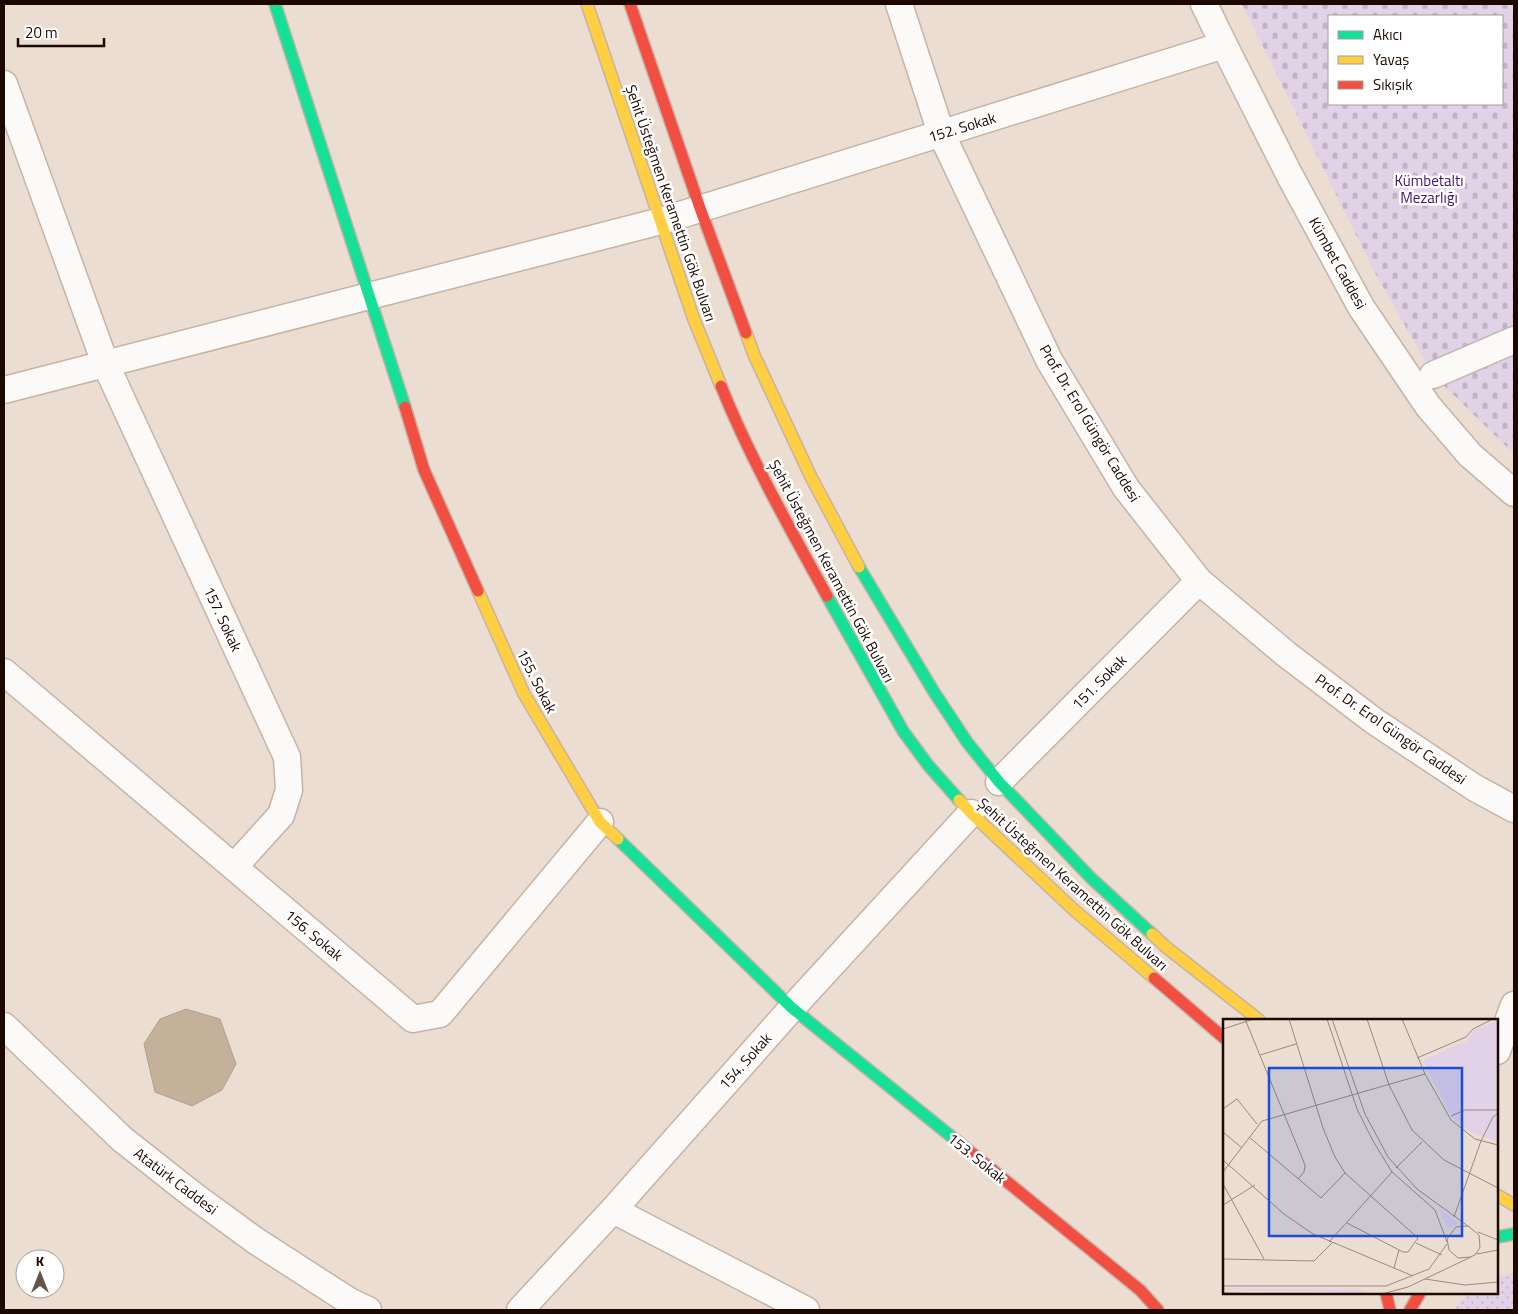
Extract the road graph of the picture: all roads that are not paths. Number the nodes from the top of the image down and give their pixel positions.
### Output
1 (275, 4) edge
2 (587, 4) edge
3 (630, 4) edge
4 (899, 4) edge
5 (1204, 4) edge
6 (1224, 45) junction
7 (4, 84) edge
8 (941, 134) junction
9 (700, 208) junction
10 (661, 220) junction
11 (370, 296) junction
12 (1514, 340) edge
13 (105, 363) junction
14 (1433, 375) dead end
15 (4, 390) edge
16 (1514, 493) edge
17 (1198, 581) junction
18 (4, 672) edge
19 (999, 782) junction
20 (1514, 809) edge
21 (971, 813) junction
22 (600, 822) junction
23 (234, 867) junction
24 (1514, 1005) edge
25 (792, 1008) junction
26 (1258, 1019) edge
27 (4, 1026) edge
28 (1223, 1037) edge
29 (1498, 1048) edge
30 (1498, 1196) edge
31 (1514, 1205) edge
32 (613, 1210) junction
33 (1514, 1234) edge
34 (1498, 1237) edge
35 (1386, 1294) edge
36 (1419, 1294) edge
37 (368, 1310) edge
38 (520, 1310) edge
39 (806, 1310) edge
40 (1158, 1310) edge
41 (1390, 1310) edge
42 (1410, 1310) edge

1 - 11 main road, 155. Sokak
2 - 10 main road, Şehit Üsteğmen Keramettin Gök Bulvarı
3 - 9 main road, Şehit Üsteğmen Keramettin Gök Bulvarı
4 - 8 street, Prof. Dr. Erol Güngör Caddesi
5 - 6 street, Kümbet Caddesi
6 - 8 street, 152. Sokak
6 - 16 street, Kümbet Caddesi
7 - 13 street, 157. Sokak
8 - 9 street, 152. Sokak
8 - 17 street, Prof. Dr. Erol Güngör Caddesi
9 - 10 street, 152. Sokak
9 - 19 main road, Şehit Üsteğmen Keramettin Gök Bulvarı
10 - 11 street, 152. Sokak
10 - 21 main road, Şehit Üsteğmen Keramettin Gök Bulvarı
11 - 13 street, 152. Sokak
11 - 22 main road, 155. Sokak
12 - 14 street
13 - 15 street, 152. Sokak
13 - 23 street, 157. Sokak
17 - 19 street, 151. Sokak
17 - 20 street, Prof. Dr. Erol Güngör Caddesi
18 - 23 street, 156. Sokak
19 - 26 main road, Şehit Üsteğmen Keramettin Gök Bulvarı
21 - 25 street, 154. Sokak
21 - 28 main road, Şehit Üsteğmen Keramettin Gök Bulvarı
22 - 23 street, 156. Sokak
22 - 25 main road, 155. Sokak
24 - 29 street
25 - 32 street, 154. Sokak
25 - 40 main road, 153. Sokak
27 - 37 street, Atatürk Caddesi
30 - 31 main road
32 - 38 street, 154. Sokak
32 - 39 street
33 - 34 main road
35 - 41 main road
36 - 42 main road

